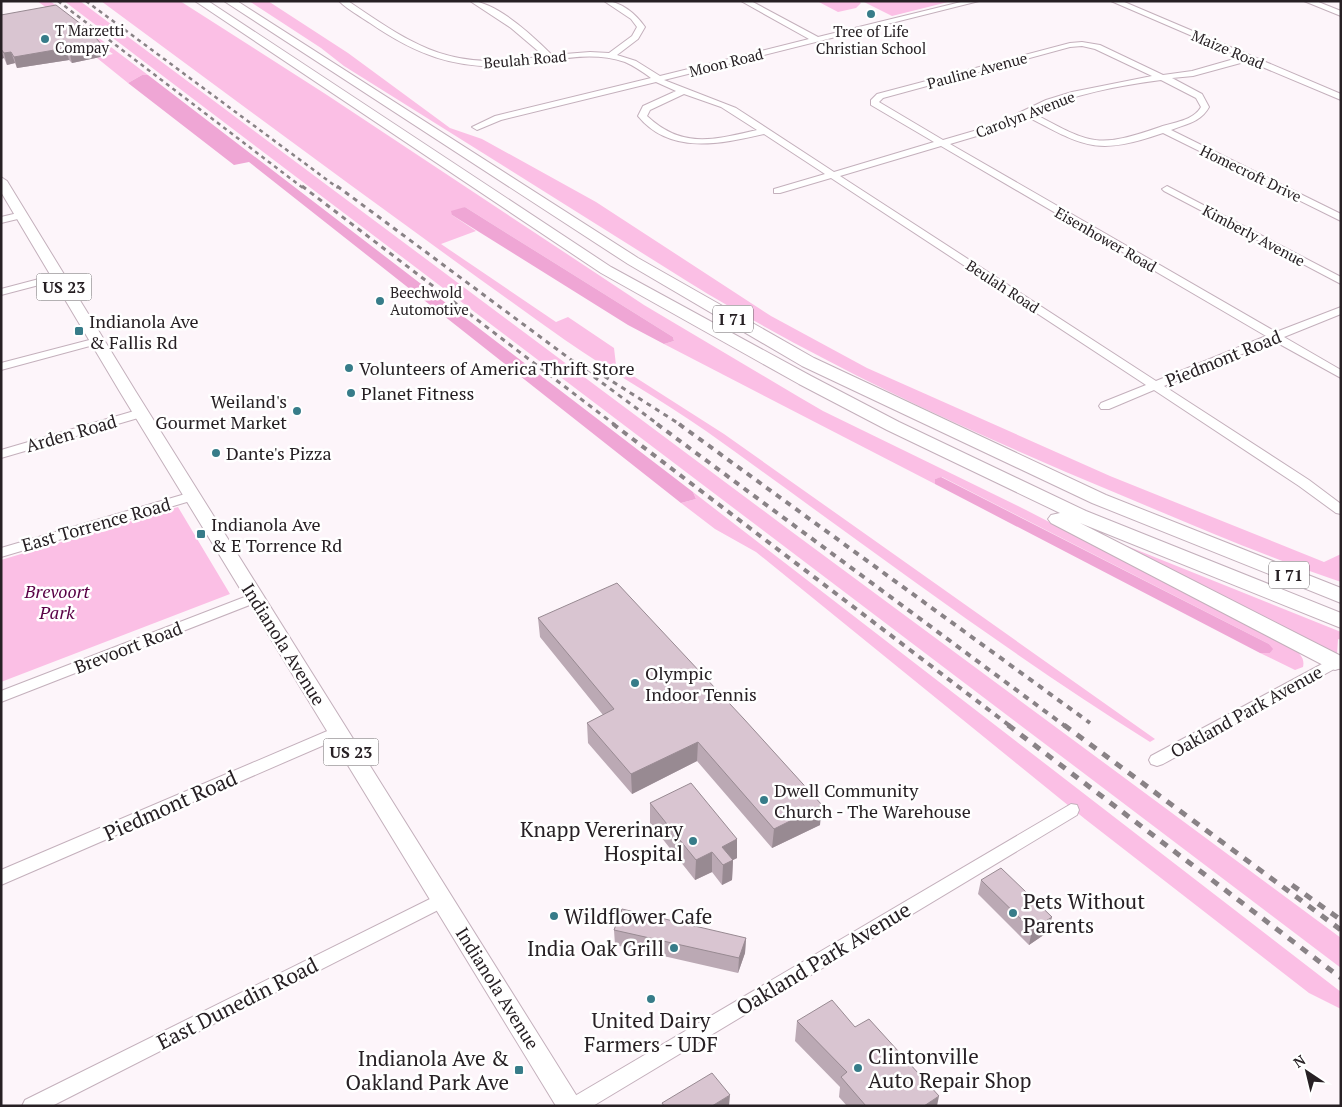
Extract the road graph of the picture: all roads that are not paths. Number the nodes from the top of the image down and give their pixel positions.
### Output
1 (186, 1) edge
2 (200, 1) edge
3 (229, 1) edge
4 (238, 1) edge
5 (342, 1) edge
6 (474, 1) edge
7 (608, 1) edge
8 (745, 1) edge
9 (975, 1) edge
10 (1115, 1) edge
11 (1308, 1) edge
12 (1341, 14) edge
13 (262, 23) junction
14 (256, 38) junction
15 (817, 40) junction
16 (611, 56) junction
17 (549, 57) junction
18 (1248, 58) junction
19 (1164, 78) junction
20 (658, 79) junction
21 (684, 91) junction
22 (1341, 97) edge
23 (874, 100) joint
24 (1026, 113) junction
25 (477, 127) dead end
26 (1162, 129) junction
27 (765, 131) junction
28 (942, 143) junction
29 (832, 175) junction
30 (1, 181) edge
31 (1167, 189) dead end
32 (776, 191) dead end
33 (22, 216) junction
34 (1341, 218) edge
35 (1, 220) edge
36 (58, 277) junction
37 (1341, 281) edge
38 (1, 292) edge
39 (1341, 310) edge
40 (1274, 336) junction
41 (97, 341) junction
42 (1, 367) edge
43 (1341, 375) edge
44 (805, 380) junction
45 (1155, 386) junction
46 (1105, 406) dead end
47 (141, 413) junction
48 (1, 454) edge
49 (192, 496) junction
50 (1341, 510) edge
51 (1, 552) edge
52 (1236, 554) junction
53 (1341, 589) edge
54 (1341, 596) edge
55 (255, 598) junction
56 (1341, 621) edge
57 (1338, 663) edge
58 (1, 696) edge
59 (338, 732) junction
60 (1156, 760) dead end
61 (1071, 810) dead end
62 (1, 878) edge
63 (442, 900) junction
64 (32, 1106) edge
65 (570, 1106) edge
66 (575, 1106) edge

1 - 14 highway
2 - 14 highway, I 71
3 - 13 highway, I 71
4 - 13 highway
5 - 17 street, Beulah Road
6 - 17 street
7 - 16 street
8 - 15 street
9 - 15 street, Moon Road
10 - 18 street, Maize Road
11 - 12 street
13 - 52 highway, I 71
14 - 44 highway, I 71
15 - 20 street, Moon Road
16 - 17 street, Beulah Road
16 - 20 street, Beulah Road
18 - 19 street, Carolyn Avenue
18 - 22 street, Maize Road
19 - 23 street, Pauline Avenue
19 - 24 street, Carolyn Avenue
19 - 26 street
20 - 21 street, Beulah Road
20 - 25 street, Moon Road
21 - 27 street, Beulah Road
21 - 27 street
23 - 28 street, Eisenhower Road
24 - 26 street
24 - 28 street, Carolyn Avenue
26 - 34 street, Homecroft Drive
27 - 29 street, Beulah Road
28 - 29 street, Carolyn Avenue
28 - 40 street, Eisenhower Road
29 - 32 street, Carolyn Avenue
29 - 45 street, Beulah Road
30 - 33 main road, Indianola Avenue / US 23
31 - 37 street, Kimberly Avenue
33 - 35 street
33 - 36 main road, Indianola Avenue / US 23
36 - 38 street
36 - 41 main road, Indianola Avenue / US 23
39 - 40 street, Piedmont Road
40 - 43 street, Eisenhower Road
40 - 45 street, Piedmont Road
41 - 42 street
41 - 47 main road, Indianola Avenue / US 23
44 - 56 highway, I 71
44 - 57 highway
45 - 46 street, Piedmont Road
45 - 50 street, Beulah Road
47 - 48 street, Arden Road
47 - 49 main road, Indianola Avenue / US 23
49 - 51 street, East Torrence Road
49 - 55 main road, Indianola Avenue / US 23
52 - 53 highway
52 - 54 highway, I 71
55 - 58 street, Brevoort Road
55 - 59 main road, Indianola Avenue / US 23
57 - 60 street, Oakland Park Avenue
59 - 62 street, Piedmont Road
59 - 63 main road, Indianola Avenue / US 23
61 - 66 street, Oakland Park Avenue
63 - 64 street, East Dunedin Road
63 - 65 main road, Indianola Avenue / US 23

